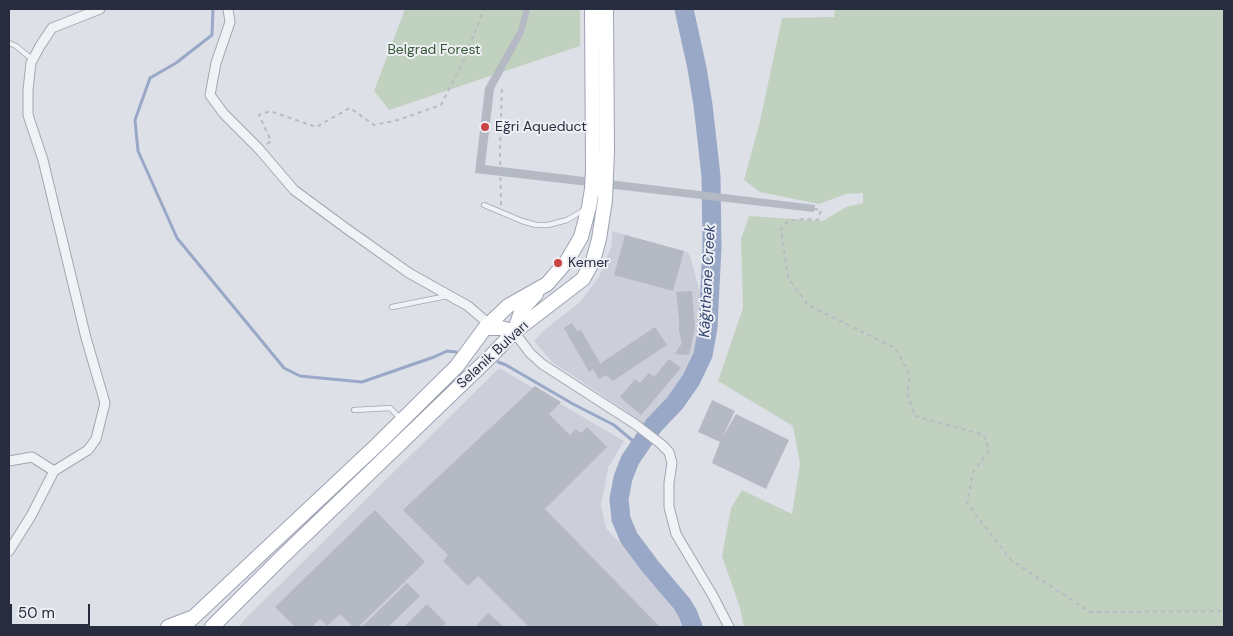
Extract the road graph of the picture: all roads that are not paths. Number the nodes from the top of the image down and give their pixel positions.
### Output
1 (100, 9) edge
2 (228, 9) edge
3 (592, 9) edge
4 (606, 12) edge
5 (9, 43) edge
6 (33, 60) junction
7 (484, 205) dead end
8 (589, 207) junction
9 (547, 284) junction
10 (451, 296) junction
11 (392, 307) dead end
12 (487, 326) junction
13 (514, 332) junction
14 (354, 410) dead end
15 (402, 420) junction
16 (9, 461) edge
17 (54, 471) junction
18 (9, 551) edge
19 (243, 570) junction
20 (258, 582) junction
21 (196, 615) junction
22 (168, 627) edge
23 (183, 627) edge
24 (212, 627) edge
25 (729, 627) edge

1 - 6 street
2 - 10 street
3 - 8 main road, Selanik Bulvarı
4 - 13 main road, Selanik Bulvarı
5 - 6 lane
6 - 17 street
7 - 8 lane
8 - 9 main road, Selanik Bulvarı
9 - 12 main road, Selanik Bulvarı
9 - 13 main road
10 - 11 lane
10 - 12 street
12 - 13 main road
12 - 15 main road, Selanik Bulvarı
13 - 20 main road, Selanik Bulvarı
13 - 25 street
14 - 15 lane
15 - 19 main road, Selanik Bulvarı
16 - 17 street
17 - 18 street
19 - 20 main road
19 - 21 main road, Selanik Bulvarı
20 - 24 main road, Selanik Bulvarı
21 - 22 main road
21 - 23 main road, Selanik Bulvarı

